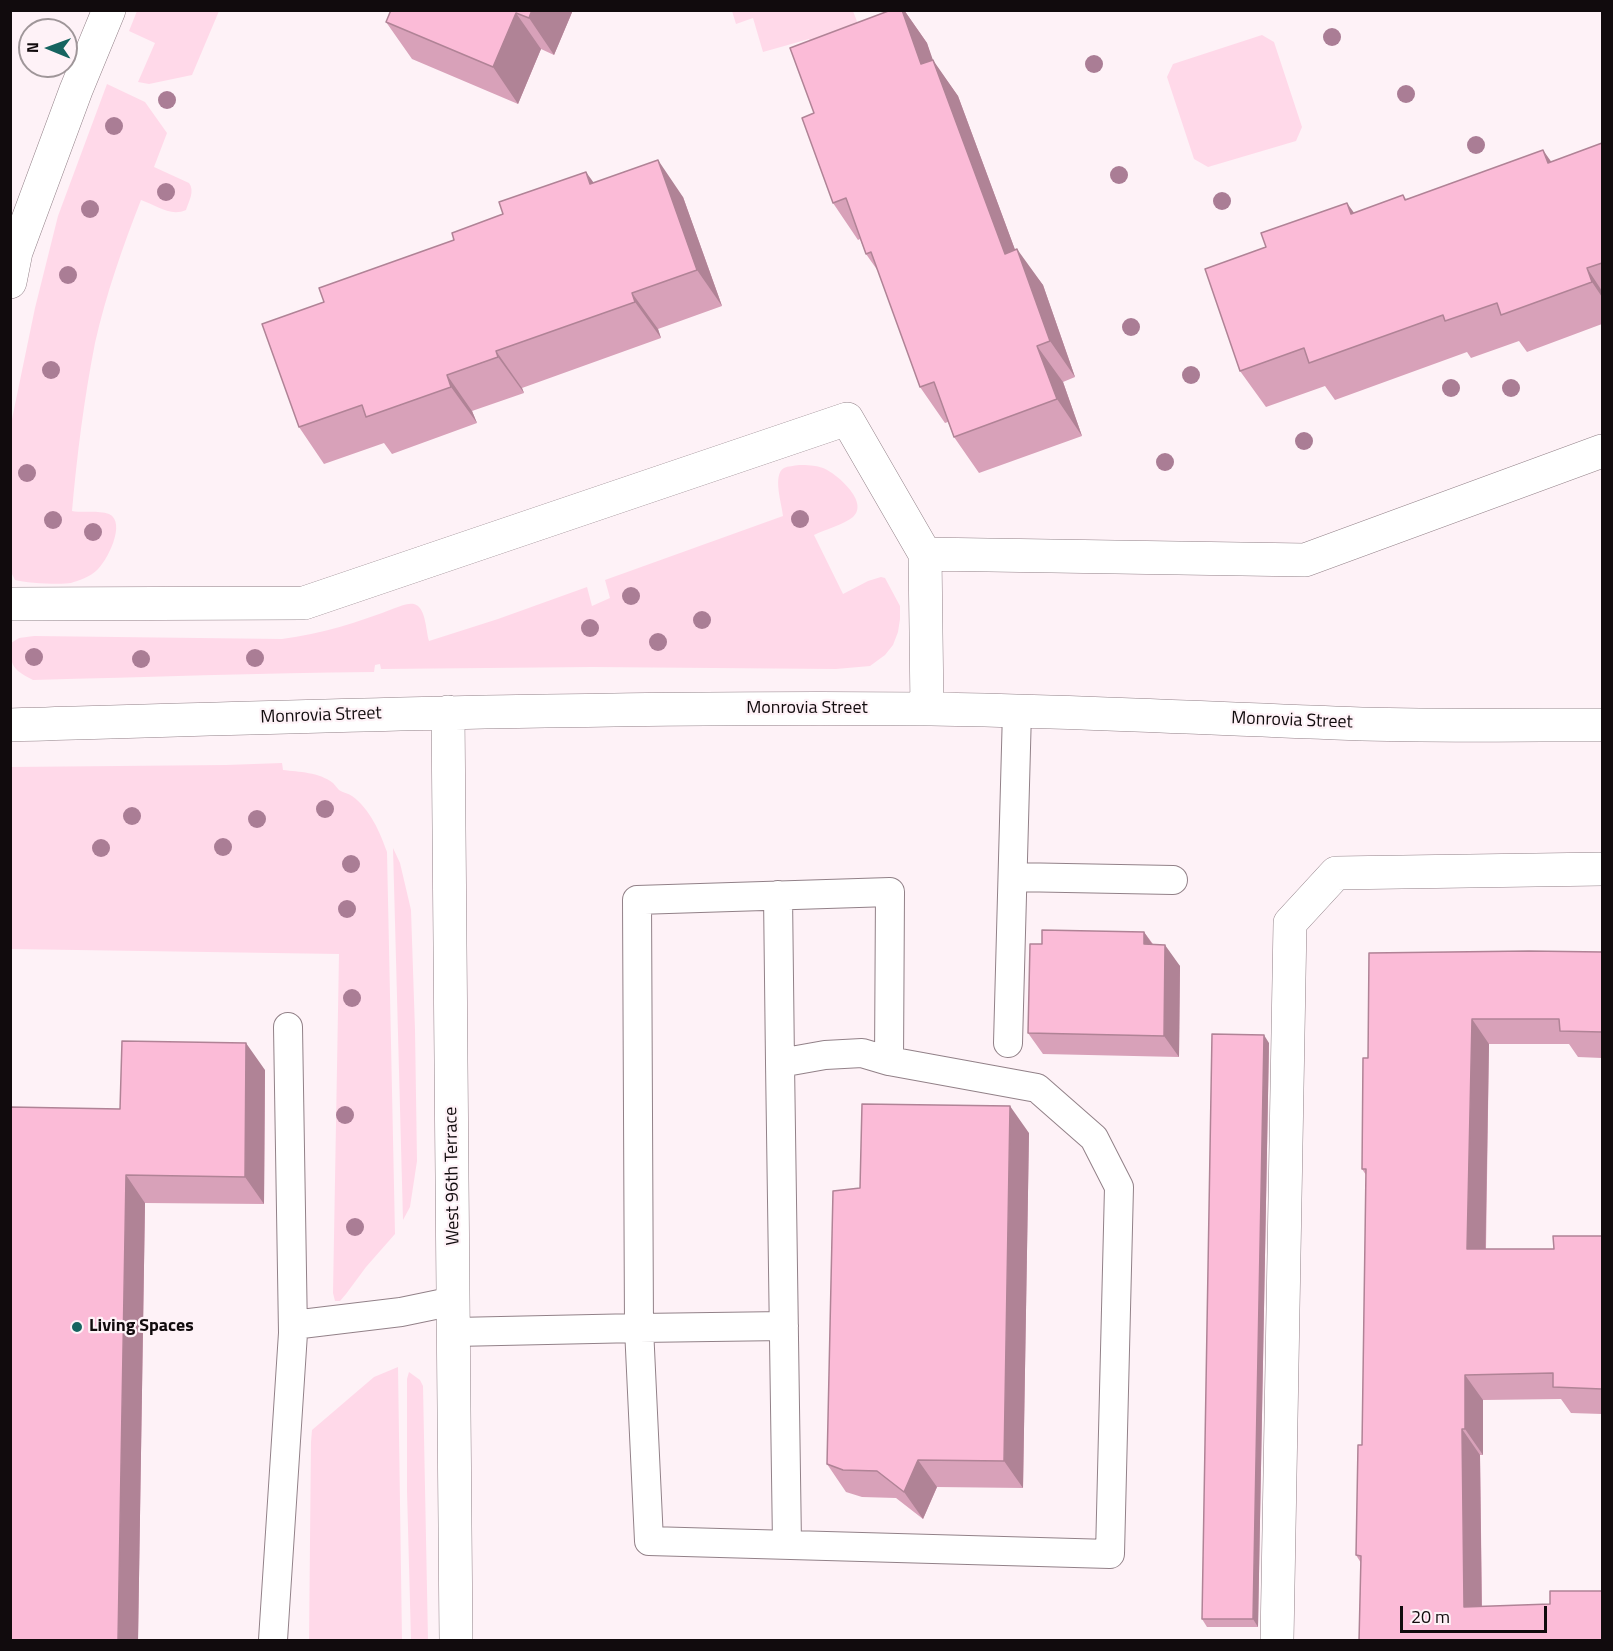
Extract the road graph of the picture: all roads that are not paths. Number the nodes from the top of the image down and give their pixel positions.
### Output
1 (109, 10) edge
2 (10, 282) edge
3 (1602, 451) edge
4 (925, 554) junction
5 (10, 604) edge
6 (927, 709) junction
7 (1017, 711) junction
8 (448, 712) junction
9 (10, 725) edge
10 (1602, 725) edge
11 (1602, 869) edge
12 (1013, 877) junction
13 (1173, 880) dead end
14 (778, 895) junction
15 (288, 1027) dead end
16 (1008, 1042) dead end
17 (889, 1061) junction
18 (780, 1063) junction
19 (454, 1316) junction
20 (293, 1325) junction
21 (784, 1326) junction
22 (639, 1328) junction
23 (788, 1544) junction
24 (273, 1641) edge
25 (456, 1641) edge
26 (1277, 1641) edge

1 - 2 street
3 - 4 street
4 - 5 street
4 - 6 street
6 - 7 street, Monrovia Street
6 - 8 street, Monrovia Street
7 - 10 street, Monrovia Street
7 - 12 lane
8 - 9 street, Monrovia Street
8 - 19 street, West 96th Terrace
11 - 26 street
12 - 13 lane
12 - 16 lane
14 - 17 lane
14 - 18 lane
14 - 22 lane
15 - 20 lane
17 - 18 lane
17 - 23 lane
18 - 21 lane
19 - 20 lane
19 - 22 lane
19 - 25 street, West 96th Terrace
20 - 24 lane
21 - 22 lane
21 - 23 lane
22 - 23 lane

